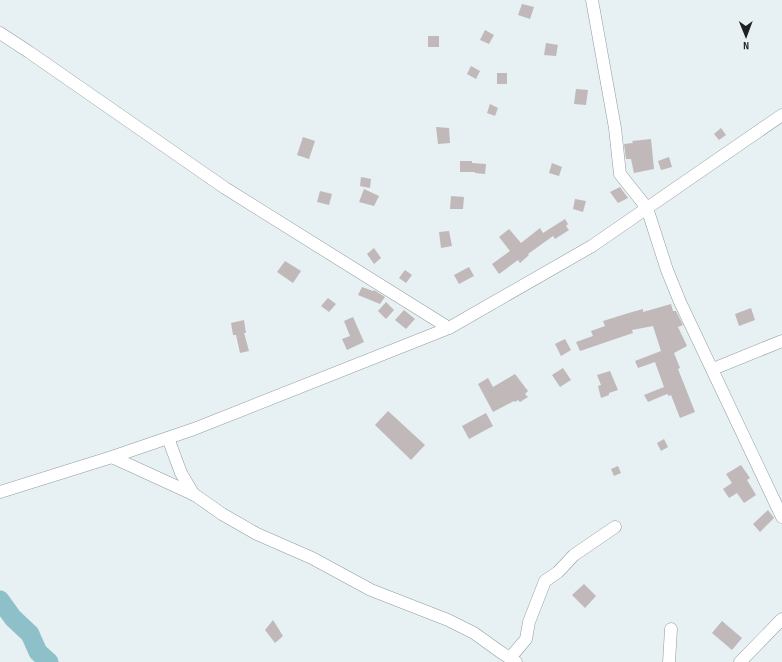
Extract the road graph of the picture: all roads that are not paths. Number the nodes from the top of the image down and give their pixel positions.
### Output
1 (592, 0) edge
2 (0, 33) edge
3 (782, 115) edge
4 (648, 208) junction
5 (449, 328) junction
6 (782, 341) edge
7 (713, 370) junction
8 (168, 438) junction
9 (112, 457) junction
10 (0, 492) edge
11 (195, 495) junction
12 (782, 517) edge
13 (615, 527) dead end
14 (782, 619) edge
15 (671, 629) dead end
16 (513, 660) edge
17 (669, 662) edge
18 (740, 662) edge

1 - 4 street
2 - 5 street
3 - 4 street
4 - 5 street
4 - 7 street
5 - 8 street
6 - 7 street
7 - 12 street
8 - 9 street
8 - 11 street
9 - 10 street
9 - 11 street
11 - 16 street
13 - 16 street
14 - 18 street
15 - 17 street

